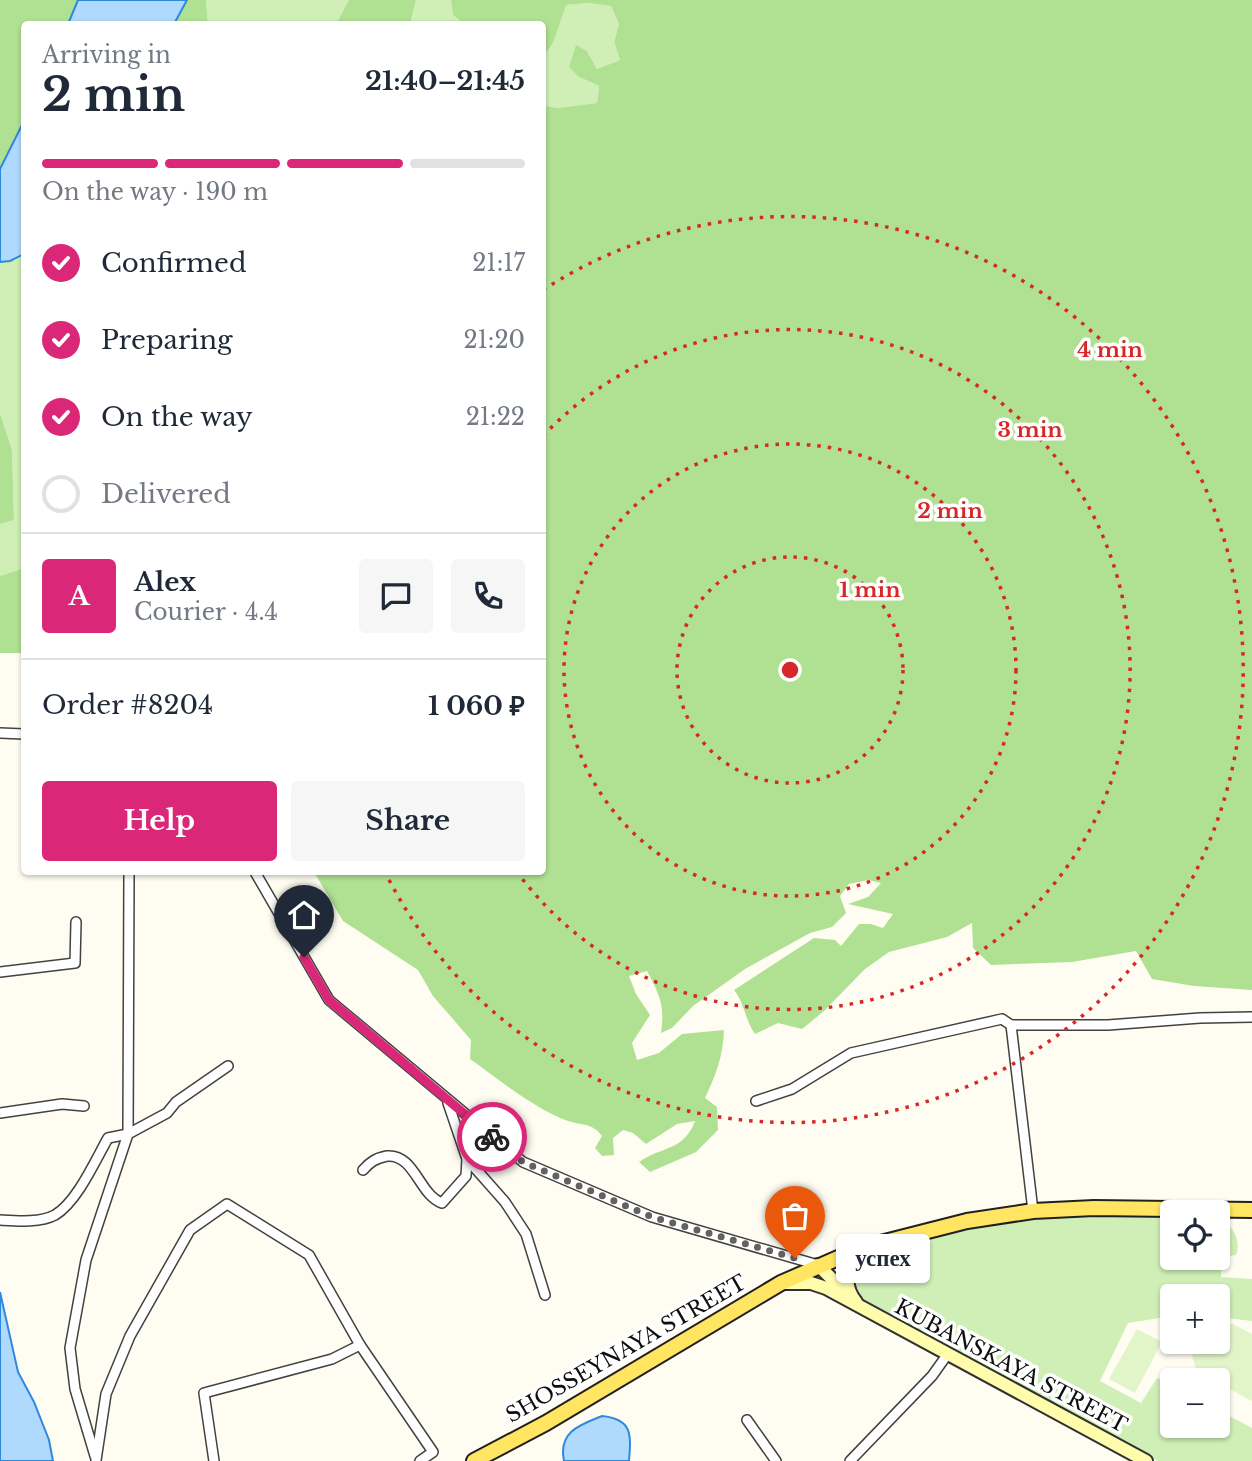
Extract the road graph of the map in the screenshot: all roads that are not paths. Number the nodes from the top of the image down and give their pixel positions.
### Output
1 (0, 733) edge
2 (21, 734) edge
3 (129, 875) edge
4 (257, 875) edge
5 (76, 922) dead end
6 (0, 972) edge
7 (1252, 1017) edge
8 (1011, 1025) junction
9 (228, 1066) dead end
10 (447, 1100) junction
11 (756, 1101) dead end
12 (84, 1106) dead end
13 (0, 1113) edge
14 (128, 1135) junction
15 (467, 1159) junction
16 (363, 1170) dead end
17 (1252, 1210) edge
18 (1033, 1211) junction
19 (0, 1220) edge
20 (861, 1248) junction
21 (818, 1265) junction
22 (781, 1283) junction
23 (545, 1295) dead end
24 (858, 1305) junction
25 (360, 1345) junction
26 (947, 1355) junction
27 (747, 1420) dead end
28 (96, 1461) edge
29 (214, 1461) edge
30 (420, 1461) edge
31 (474, 1461) edge
32 (776, 1461) edge
33 (850, 1461) edge
34 (1146, 1461) edge

1 - 2 street
3 - 14 street
4 - 10 street
5 - 6 street
7 - 8 street
8 - 11 street
8 - 18 street
9 - 14 street
10 - 15 street
10 - 21 street
12 - 13 street
14 - 19 street
14 - 28 street
15 - 16 street
15 - 23 street
17 - 18 main road, SHOSSEYNAYA STREET
18 - 20 main road, SHOSSEYNAYA STREET
20 - 21 main road, SHOSSEYNAYA STREET
20 - 24 main road
21 - 22 main road, SHOSSEYNAYA STREET
21 - 24 main road
22 - 24 main road
22 - 31 main road, SHOSSEYNAYA STREET
24 - 26 main road, KUBANSKAYA STREET
25 - 28 street
25 - 29 street
25 - 30 street
26 - 33 street
26 - 34 main road, KUBANSKAYA STREET
27 - 32 street

